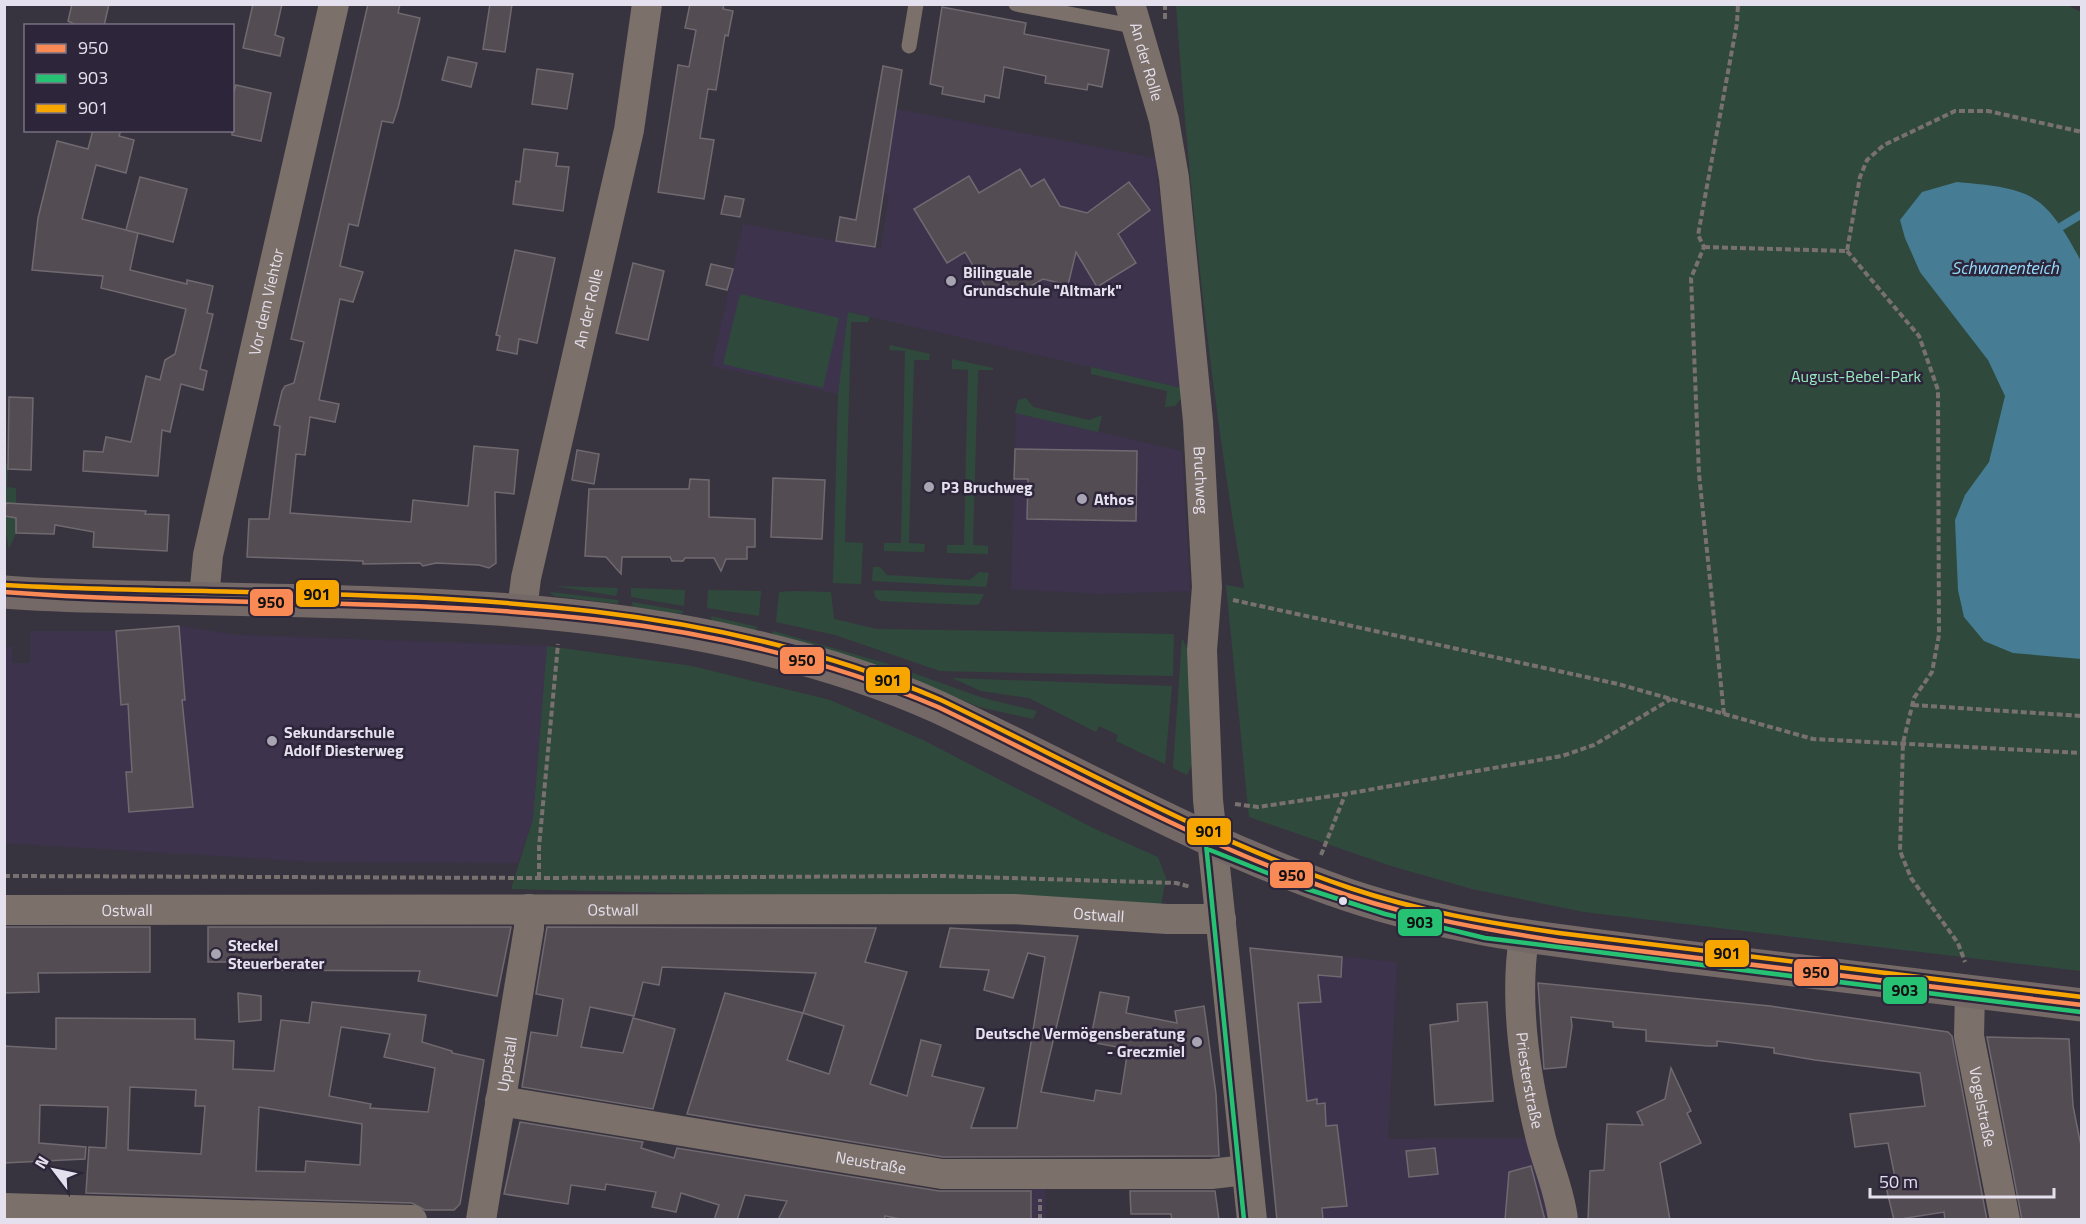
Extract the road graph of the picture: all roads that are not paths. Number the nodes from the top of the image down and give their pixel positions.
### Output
1 (334, 4) edge
2 (647, 4) edge
3 (916, 4) edge
4 (1016, 4) edge
5 (1134, 16) edge
6 (909, 46) dead end
7 (1164, 120) joint
8 (4, 592) edge
9 (204, 598) junction
10 (522, 610) junction
11 (1213, 843) junction
12 (1219, 906) junction
13 (529, 909) junction
14 (4, 910) edge
15 (1524, 937) junction
16 (1970, 992) junction
17 (2082, 1005) edge
18 (500, 1101) junction
19 (1245, 1170) junction
20 (4, 1208) edge
21 (412, 1220) edge
22 (481, 1220) edge
23 (1252, 1220) edge
24 (1563, 1220) edge
25 (2005, 1220) edge

1 - 9 street, Vor dem Viehtor
2 - 10 street, An der Rolle
3 - 6 lane
4 - 5 lane
5 - 7 street, An der Rolle
7 - 11 street, Bruchweg
8 - 9 main road
9 - 10 main road
10 - 11 main road
11 - 12 street, Bruchweg
11 - 15 main road
12 - 13 street, Ostwall
12 - 19 street, Bruchweg
13 - 14 street, Ostwall
13 - 18 street, Uppstall
15 - 16 main road
15 - 24 street, Priesterstraße
16 - 17 main road
16 - 25 street, Vogelstraße
18 - 19 street, Neustraße
18 - 22 street, Uppstall
19 - 23 street, Bruchweg
20 - 21 street

